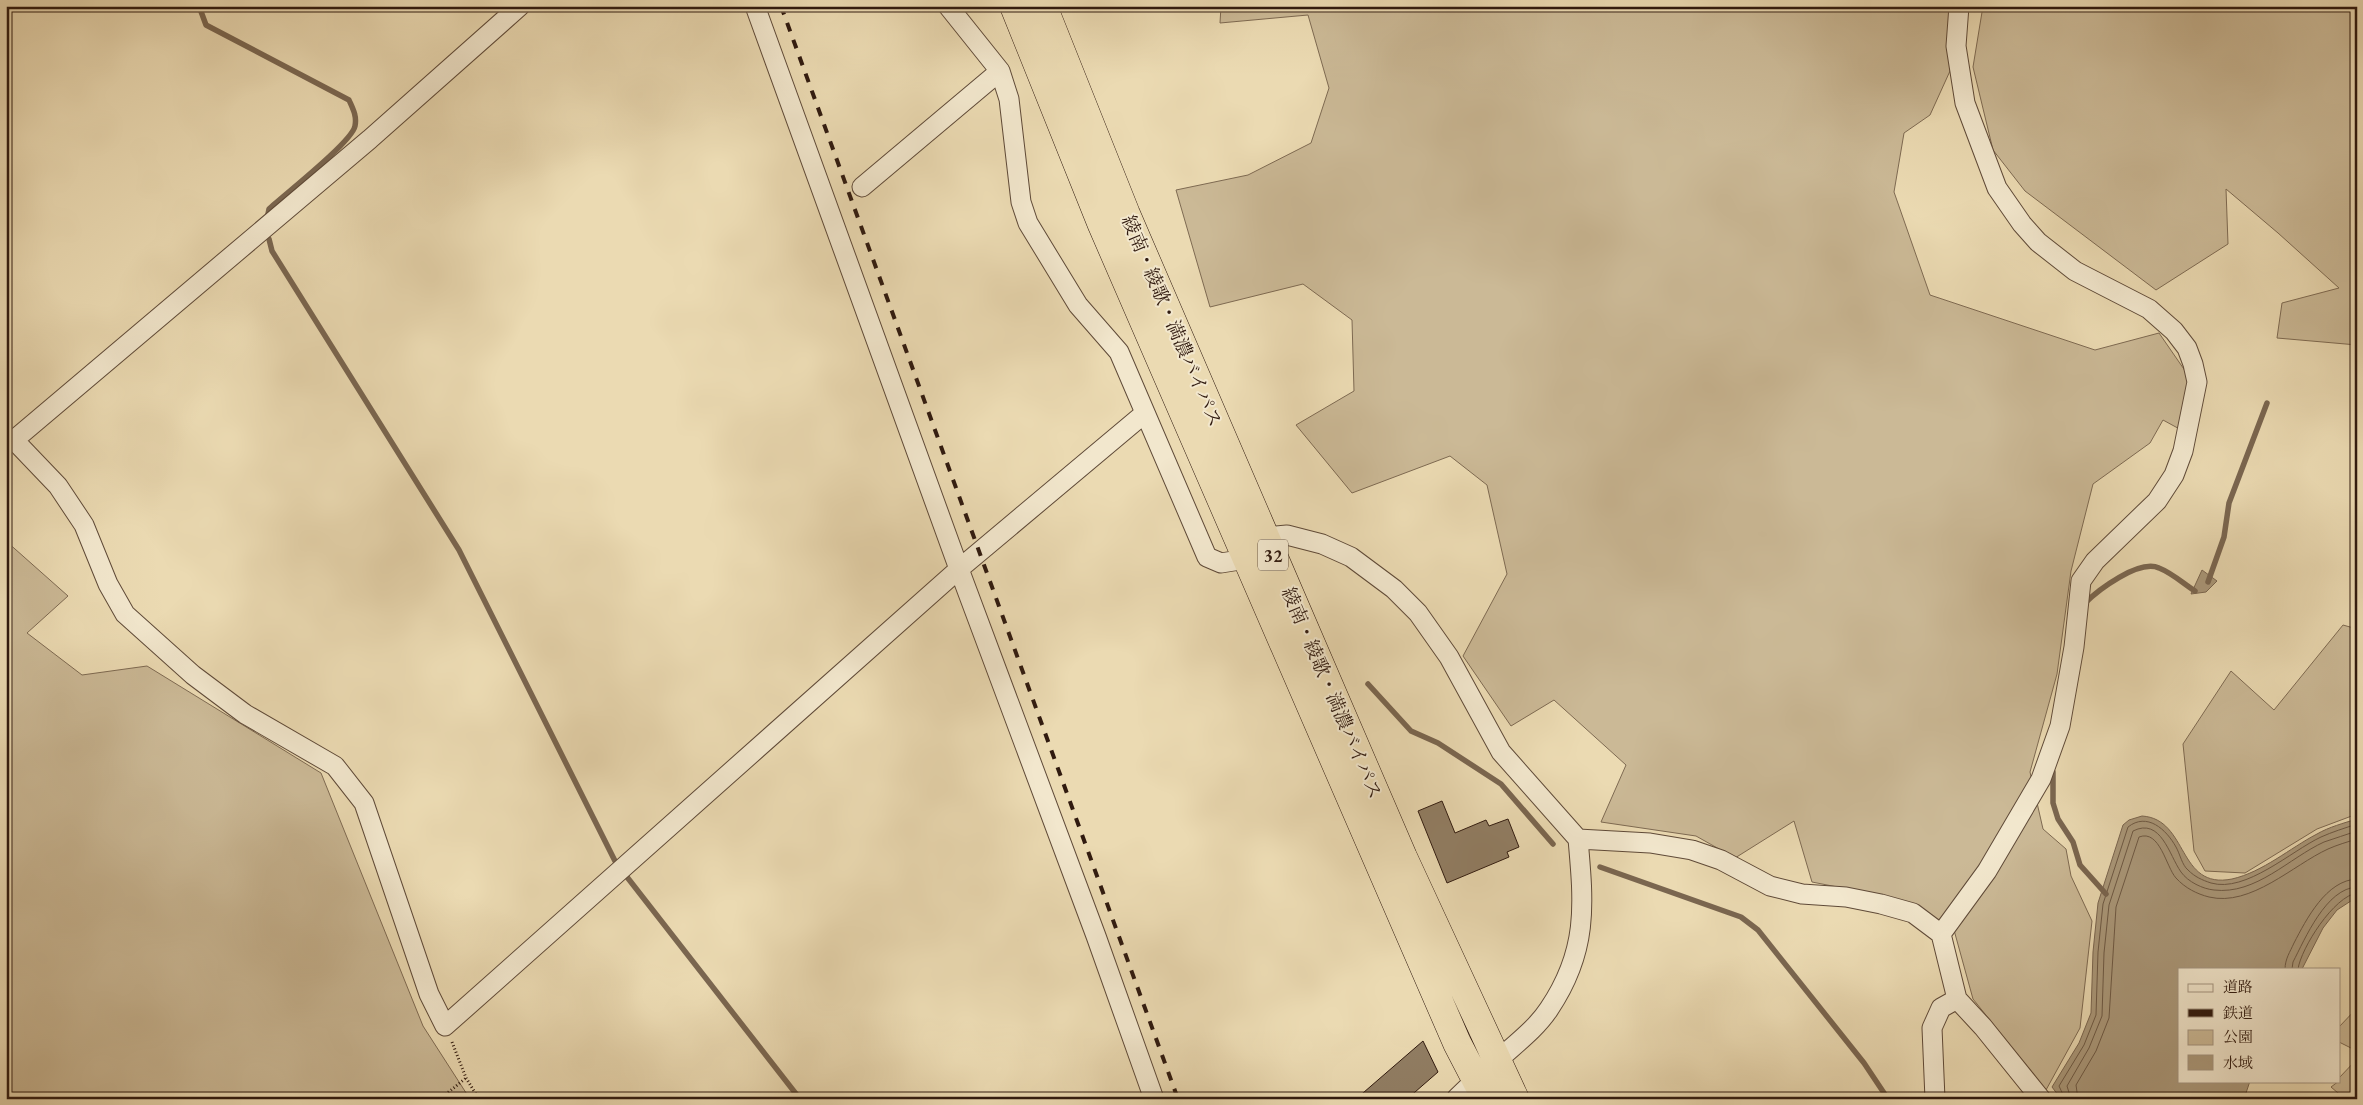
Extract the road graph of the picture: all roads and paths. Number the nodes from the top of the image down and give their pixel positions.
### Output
1 (520, 6) edge
2 (755, 6) edge
3 (948, 6) edge
4 (1014, 6) edge
5 (1043, 6) edge
6 (1959, 6) edge
7 (1000, 71) junction
8 (862, 187) dead end
9 (1145, 413) junction
10 (10, 439) edge
11 (1266, 537) junction
12 (1246, 559) junction
13 (959, 569) junction
14 (1578, 839) junction
15 (1941, 934) junction
16 (1957, 999) junction
17 (445, 1026) junction
18 (1497, 1062) junction
19 (466, 1078) junction
20 (1473, 1093) edge
21 (440, 1099) edge
22 (479, 1099) edge
23 (1154, 1099) edge
24 (1515, 1099) edge
25 (1935, 1099) edge
26 (2041, 1099) edge

1 - 10 street
2 - 13 street
3 - 7 street
4 - 12 highway, 綾南・綾歌・満濃バイパス / 32
5 - 11 highway, 綾南・綾歌・満濃バイパス / 32
6 - 15 street
7 - 8 street
7 - 9 street
9 - 12 street
9 - 13 street
10 - 17 street
11 - 14 street
11 - 18 highway, 綾南・綾歌・満濃バイパス / 32
12 - 20 highway, 綾南・綾歌・満濃バイパス / 32
13 - 17 street
13 - 23 street
14 - 15 street
14 - 18 street
15 - 16 street
16 - 25 street
16 - 26 street
17 - 19 path
18 - 20 street
18 - 24 highway, 綾南・綾歌・満濃バイパス / 32
19 - 21 path
19 - 22 path

